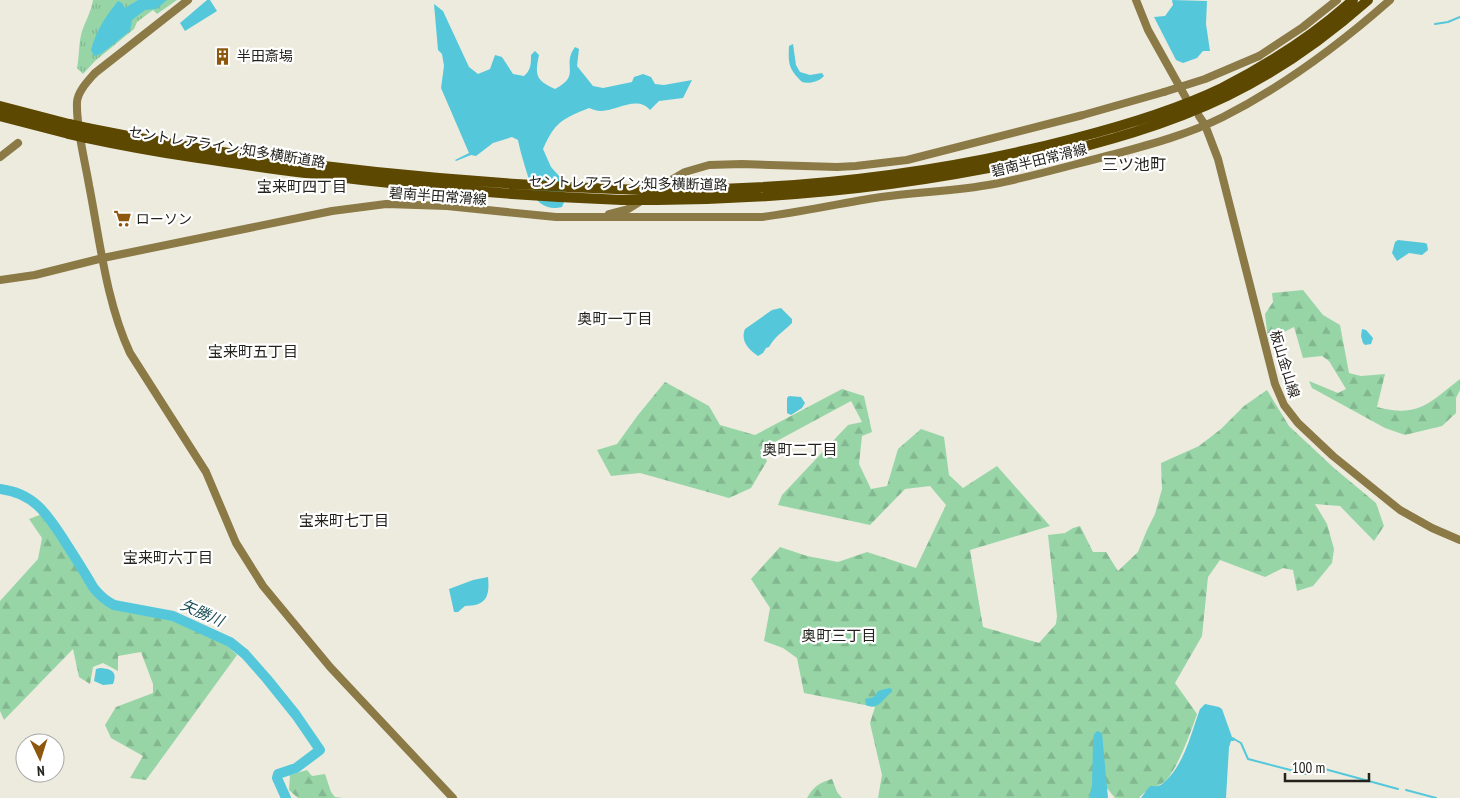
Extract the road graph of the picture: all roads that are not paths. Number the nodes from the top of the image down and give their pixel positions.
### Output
1 (188, 0) edge
2 (1136, 0) edge
3 (1337, 0) edge
4 (1353, 0) edge
5 (1368, 0) edge
6 (1390, 0) edge
7 (1186, 98) dead end
8 (0, 106) edge
9 (0, 116) edge
10 (1199, 116) dead end
11 (1205, 125) junction
12 (69, 129) junction
13 (87, 133) junction
14 (18, 144) dead end
15 (0, 157) edge
16 (581, 193) junction
17 (644, 193) junction
18 (652, 216) junction
19 (582, 218) junction
20 (103, 258) junction
21 (0, 280) edge
22 (1460, 540) edge
23 (453, 798) edge

1 - 20 main road
2 - 7 main road
3 - 17 main road, 碧南半田常滑線, bridge
4 - 17 highway, セントレアライン;知多横断道路, bridge
5 - 16 highway, セントレアライン;知多横断道路, bridge
6 - 11 main road, 碧南半田常滑線
8 - 12 highway, セントレアライン;知多横断道路
9 - 12 highway, セントレアライン;知多横断道路
10 - 11 main road, 板山金山線
11 - 18 main road, 碧南半田常滑線
11 - 22 main road, 板山金山線
12 - 13 highway, セントレアライン;知多横断道路, bridge
13 - 16 highway, セントレアライン;知多横断道路
13 - 16 highway, セントレアライン;知多横断道路
14 - 15 main road
16 - 17 highway, セントレアライン;知多横断道路
17 - 18 main road
17 - 19 main road, 碧南半田常滑線
18 - 19 main road, 碧南半田常滑線
19 - 20 main road, 碧南半田常滑線
20 - 21 main road, 碧南半田常滑線
20 - 23 main road

